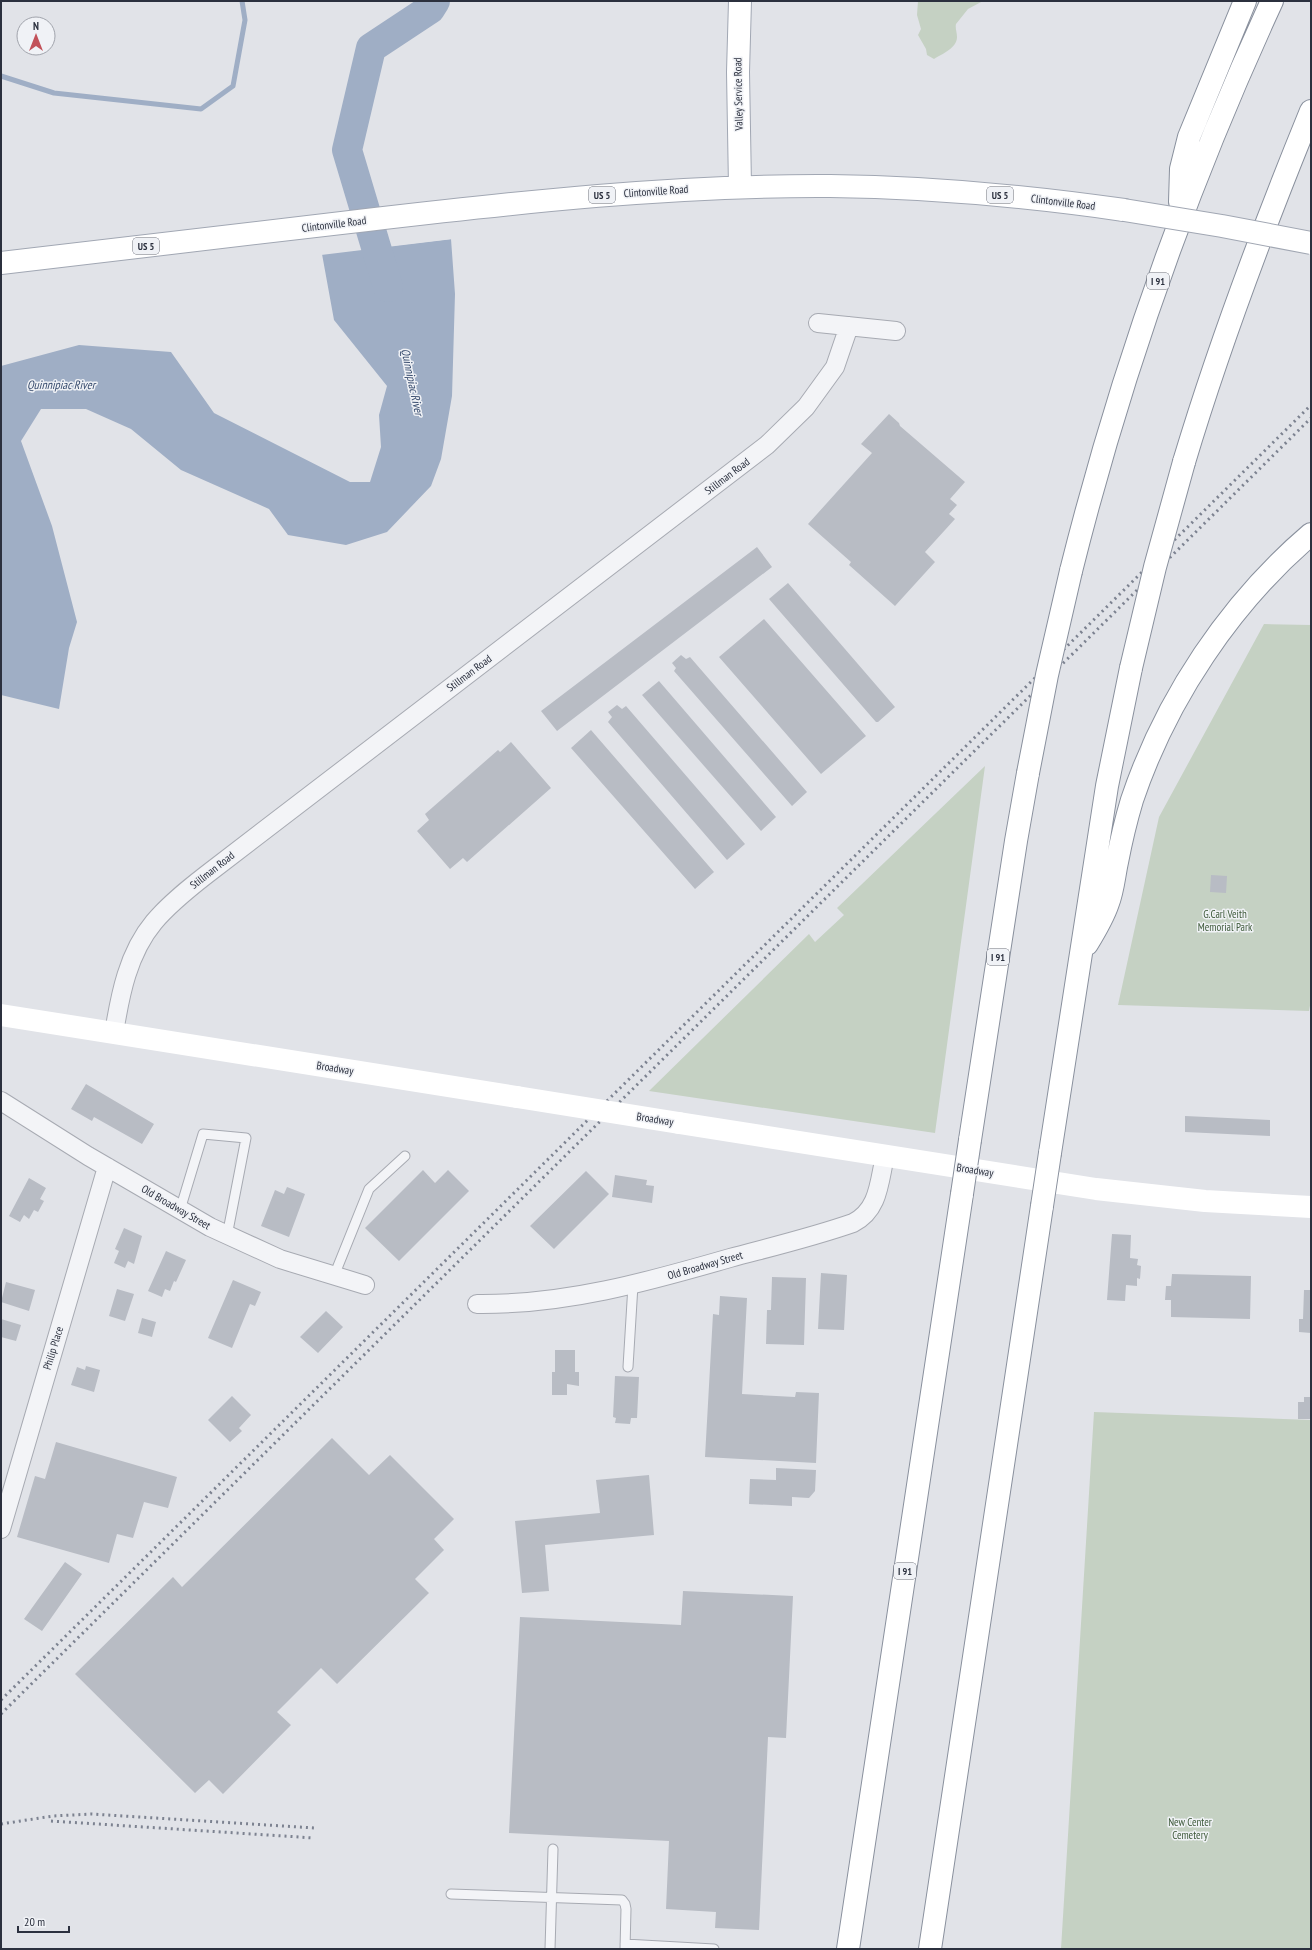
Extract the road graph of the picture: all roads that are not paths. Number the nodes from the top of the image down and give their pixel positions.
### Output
1 (740, 1) edge
2 (1245, 1) edge
3 (1272, 1) edge
4 (1311, 111) edge
5 (740, 187) junction
6 (1181, 216) junction
7 (1311, 243) edge
8 (1, 264) edge
9 (818, 323) dead end
10 (849, 326) junction
11 (896, 331) dead end
12 (1311, 534) edge
13 (1081, 953) junction
14 (1, 1015) edge
15 (114, 1033) junction
16 (1, 1101) edge
17 (405, 1156) dead end
18 (885, 1156) junction
19 (107, 1167) junction
20 (1311, 1207) edge
21 (180, 1210) junction
22 (228, 1236) junction
23 (334, 1276) junction
24 (365, 1285) dead end
25 (633, 1286) junction
26 (477, 1304) dead end
27 (628, 1367) dead end
28 (1, 1529) edge
29 (553, 1849) dead end
30 (451, 1894) dead end
31 (552, 1897) junction
32 (625, 1946) edge
33 (550, 1949) edge
34 (714, 1949) edge
35 (848, 1949) edge
36 (930, 1949) edge

1 - 5 main road, Valley Service Road
2 - 6 main road
3 - 6 main road, I 91
4 - 13 main road, bridge
5 - 7 main road, Clintonville Road / US 5, bridge
5 - 8 main road, Clintonville Road / US 5
6 - 35 main road, I 91, bridge
9 - 10 street
10 - 11 street
10 - 15 street, Stillman Road
12 - 13 main road
13 - 36 main road, bridge
14 - 15 main road, Broadway
15 - 18 main road, Broadway, bridge
16 - 19 street, Old Broadway Street
17 - 23 lane
18 - 20 main road, Broadway
18 - 25 street, Old Broadway Street
19 - 21 street, Old Broadway Street
19 - 28 street, Philip Place
21 - 22 street, Old Broadway Street
21 - 22 lane
22 - 23 street, Old Broadway Street
23 - 24 street, Old Broadway Street
25 - 26 street, Old Broadway Street
25 - 27 lane
29 - 31 lane
30 - 31 lane
31 - 32 lane
31 - 33 lane
32 - 34 lane

